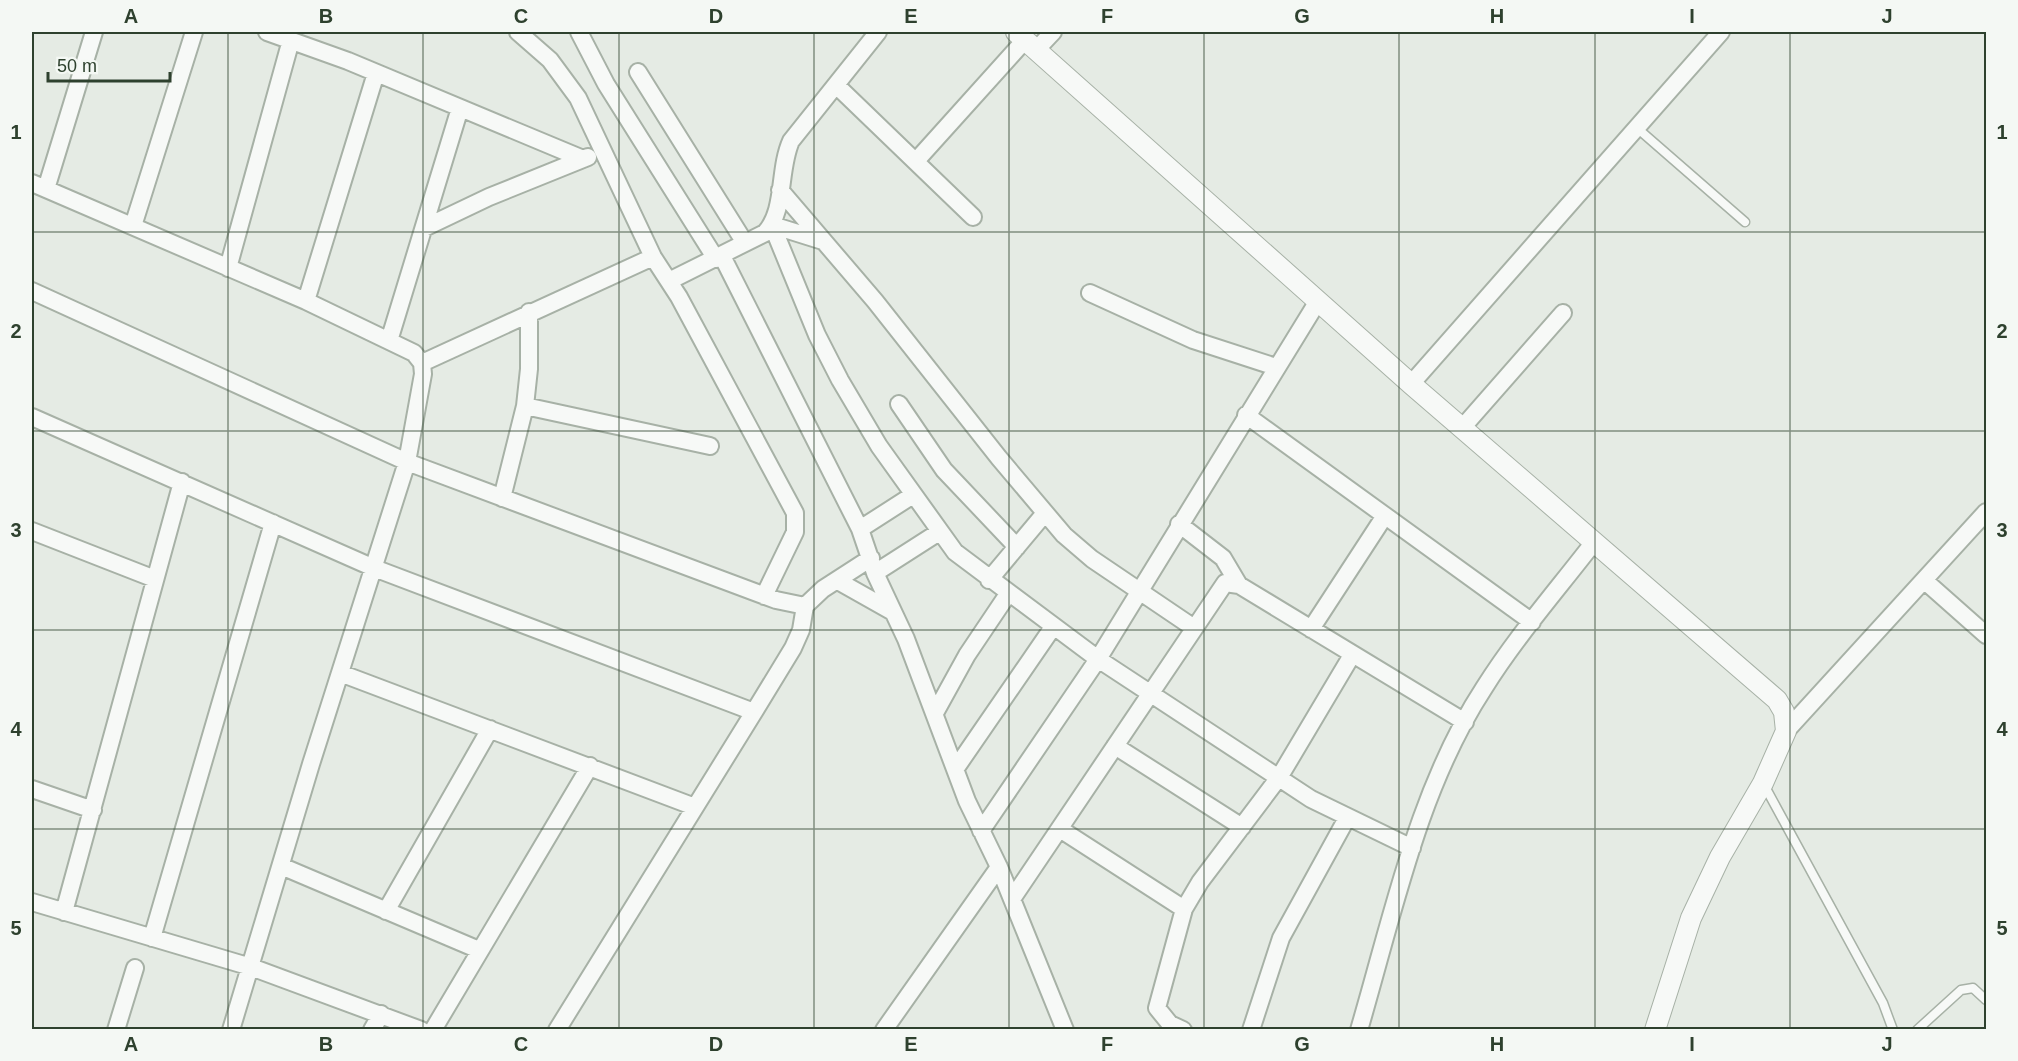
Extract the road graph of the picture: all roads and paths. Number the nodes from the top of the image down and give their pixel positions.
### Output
1 (94, 32) edge
2 (194, 32) edge
3 (267, 32) edge
4 (518, 32) edge
5 (579, 32) edge
6 (878, 32) edge
7 (1053, 32) edge
8 (1721, 32) edge
9 (291, 40) junction
10 (1026, 40) edge
11 (638, 72) dead end
12 (376, 73) junction
13 (836, 85) junction
14 (460, 108) junction
15 (1637, 128) junction
16 (603, 152) junction
17 (583, 159) junction
18 (916, 161) junction
19 (39, 186) edge
20 (780, 190) junction
21 (974, 217) dead end
22 (1745, 222) dead end
23 (772, 225) junction
24 (133, 226) junction
25 (424, 228) junction
26 (824, 242) junction
27 (745, 243) junction
28 (653, 256) junction
29 (719, 257) junction
30 (228, 267) junction
31 (669, 281) junction
32 (32, 291) edge
33 (1090, 293) dead end
34 (306, 301) junction
35 (1318, 301) junction
36 (529, 312) junction
37 (1563, 313) dead end
38 (389, 341) junction
39 (422, 363) junction
40 (1276, 367) junction
41 (1411, 384) junction
42 (899, 404) dead end
43 (525, 406) junction
44 (1245, 415) junction
45 (32, 417) edge
46 (1462, 428) junction
47 (710, 446) dead end
48 (406, 462) junction
49 (182, 482) junction
50 (913, 495) junction
51 (502, 498) junction
52 (1986, 512) edge
53 (1045, 513) junction
54 (1384, 517) junction
55 (273, 522) junction
56 (1179, 524) junction
57 (860, 529) junction
58 (32, 531) edge
59 (939, 531) junction
60 (1594, 542) junction
61 (1017, 547) junction
62 (873, 566) junction
63 (374, 568) junction
64 (155, 579) junction
65 (989, 580) junction
66 (838, 581) junction
67 (1925, 581) junction
68 (1239, 585) junction
69 (1140, 592) junction
70 (1008, 594) junction
71 (764, 596) junction
72 (805, 606) junction
73 (893, 612) junction
74 (1532, 622) junction
75 (1053, 627) junction
76 (1194, 628) junction
77 (1311, 629) junction
78 (1986, 635) edge
79 (1352, 655) junction
80 (1098, 659) junction
81 (340, 673) junction
82 (1150, 694) junction
83 (754, 712) junction
84 (935, 713) junction
85 (1464, 722) junction
86 (490, 729) junction
87 (1786, 731) junction
88 (1114, 746) junction
89 (590, 766) junction
90 (956, 768) junction
91 (1280, 776) junction
92 (1763, 783) junction
93 (32, 789) edge
94 (694, 807) junction
95 (93, 810) junction
96 (1347, 818) junction
97 (1242, 827) junction
98 (1060, 829) junction
99 (981, 831) junction
100 (1412, 848) junction
101 (281, 866) junction
102 (999, 867) junction
103 (1012, 899) junction
104 (32, 902) edge
105 (1184, 909) junction
106 (386, 911) junction
107 (64, 912) junction
108 (152, 938) junction
109 (479, 950) junction
110 (135, 968) dead end
111 (251, 968) junction
112 (1986, 1000) edge
113 (381, 1014) junction
114 (116, 1029) edge
115 (231, 1029) edge
116 (372, 1029) edge
117 (421, 1029) edge
118 (434, 1029) edge
119 (557, 1029) edge
120 (884, 1029) edge
121 (1065, 1029) edge
122 (1183, 1029) edge
123 (1251, 1029) edge
124 (1359, 1029) edge
125 (1655, 1029) edge
126 (1893, 1029) edge
127 (1917, 1029) edge

1 - 19 street
2 - 24 street
3 - 9 street
4 - 16 street
5 - 29 street
6 - 13 street
7 - 10 street
8 - 15 street
9 - 12 street
9 - 30 street
10 - 18 street
10 - 35 street
11 - 27 street
12 - 14 street
12 - 34 street
13 - 18 street
13 - 20 street
14 - 17 street
14 - 25 street
15 - 22 lane
15 - 41 street
16 - 17 street
16 - 28 street
17 - 25 street
18 - 21 street
19 - 24 street
20 - 23 street
20 - 26 street
23 - 26 street
23 - 27 street
23 - 50 street
24 - 30 street
25 - 38 street
26 - 53 street
27 - 29 street
28 - 31 street
28 - 36 street
29 - 31 street
29 - 57 street
30 - 34 street
31 - 71 street
32 - 48 street
33 - 40 street
34 - 38 street
35 - 40 street
35 - 41 street
36 - 39 street
36 - 43 street
37 - 46 street
38 - 39 street
39 - 48 street
40 - 44 street
41 - 46 street
42 - 61 street
43 - 47 street
43 - 51 street
44 - 54 street
44 - 56 street
45 - 49 street
46 - 60 street
48 - 51 street
48 - 63 street
49 - 55 street
49 - 64 street
50 - 57 street
50 - 59 street
51 - 71 street
52 - 67 street
53 - 61 street
53 - 69 street
54 - 74 street
54 - 77 street
55 - 63 street
55 - 108 street
56 - 68 street
56 - 69 street
57 - 62 street
58 - 64 street
59 - 62 street
59 - 65 street
60 - 74 street
60 - 87 street
61 - 65 street
62 - 66 street
62 - 73 street
63 - 81 street
63 - 83 street
64 - 95 street
65 - 70 street
66 - 72 street
66 - 73 street
67 - 78 street
67 - 87 street
68 - 76 street
68 - 77 street
69 - 76 street
69 - 80 street
70 - 75 street
70 - 84 street
71 - 72 street
72 - 83 street
73 - 84 street
74 - 85 street
75 - 80 street
75 - 90 street
76 - 82 street
77 - 79 street
79 - 85 street
79 - 91 street
80 - 82 street
80 - 99 street
81 - 86 street
81 - 101 street
82 - 88 street
82 - 91 street
83 - 94 street
84 - 90 street
85 - 100 street
86 - 89 street
86 - 106 street
87 - 92 street
88 - 97 street
88 - 98 street
89 - 94 street
89 - 109 street
90 - 99 street
91 - 96 street
91 - 97 street
92 - 125 street
92 - 126 lane
93 - 95 street
94 - 119 street
95 - 107 street
96 - 100 street
96 - 123 street
97 - 105 street
98 - 103 street
98 - 105 street
99 - 102 street
100 - 124 street
101 - 106 street
101 - 111 street
102 - 103 street
102 - 120 street
103 - 121 street
104 - 107 street
105 - 122 street
106 - 109 street
107 - 108 street
108 - 111 street
109 - 118 street
110 - 114 street
111 - 113 street
111 - 115 street
112 - 127 lane
113 - 116 street
113 - 117 street

